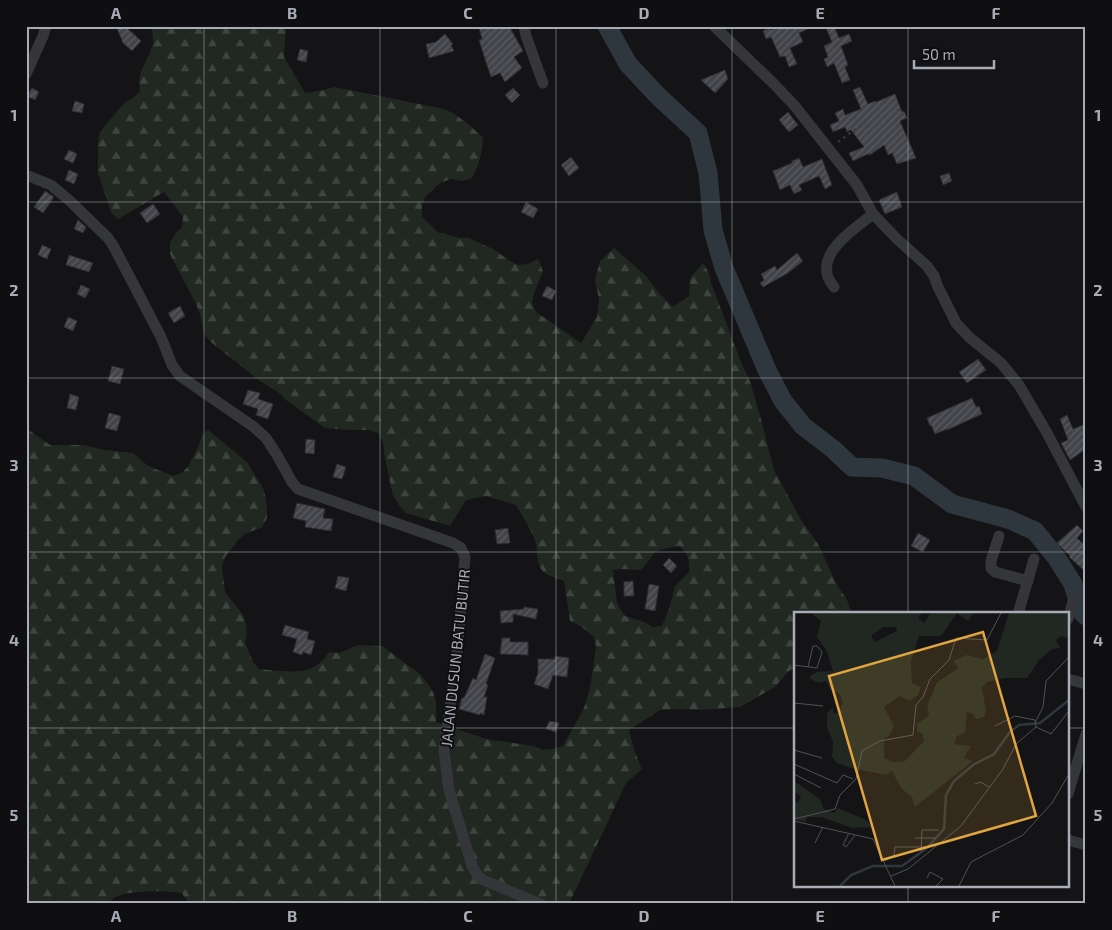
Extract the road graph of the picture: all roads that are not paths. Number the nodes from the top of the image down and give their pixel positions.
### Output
1 (46, 26) edge
2 (524, 26) edge
3 (719, 28) edge
4 (26, 74) edge
5 (543, 83) dead end
6 (26, 175) edge
7 (873, 214) junction
8 (834, 287) dead end
9 (1086, 507) edge
10 (999, 536) dead end
11 (1034, 559) dead end
12 (1028, 582) junction
13 (1074, 598) dead end
14 (1019, 612) edge
15 (1070, 612) edge
16 (1070, 680) edge
17 (1086, 684) edge
18 (1086, 734) edge
19 (1070, 787) edge
20 (1070, 841) edge
21 (1086, 845) edge
22 (541, 904) edge

1 - 4 street
2 - 5 street
3 - 7 street
6 - 22 street, JALAN DUSUN BATU BUTIR
7 - 8 street
7 - 9 street
10 - 12 street
11 - 12 street
12 - 14 street
13 - 15 street
16 - 17 street
18 - 19 street
20 - 21 street

